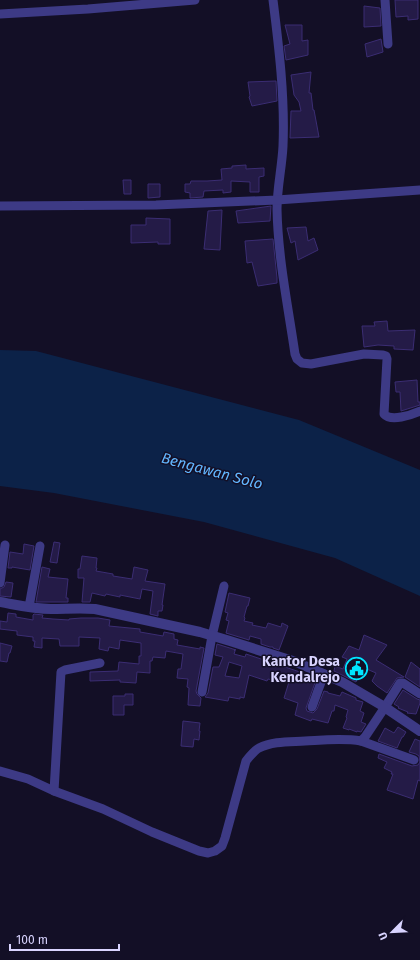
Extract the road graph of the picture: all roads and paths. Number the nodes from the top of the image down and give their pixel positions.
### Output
1 (195, 0) edge
2 (273, 0) edge
3 (385, 0) edge
4 (0, 14) edge
5 (388, 44) dead end
6 (420, 190) edge
7 (277, 200) junction
8 (0, 206) edge
9 (420, 411) edge
10 (5, 544) dead end
11 (40, 546) dead end
12 (0, 583) edge
13 (224, 586) dead end
14 (0, 602) edge
15 (29, 607) junction
16 (212, 636) junction
17 (100, 663) dead end
18 (324, 674) junction
19 (202, 692) dead end
20 (420, 694) edge
21 (312, 707) dead end
22 (385, 707) junction
23 (420, 731) edge
24 (362, 741) junction
25 (414, 760) dead end
26 (0, 770) edge
27 (54, 791) junction

1 - 4 street
2 - 7 street
3 - 5 street
6 - 7 street
7 - 8 street
7 - 9 street
10 - 12 street
11 - 15 street
13 - 16 street
14 - 15 street
15 - 16 street
16 - 18 street
16 - 19 street
17 - 27 street
18 - 21 street
18 - 22 street
20 - 22 street
22 - 23 street
22 - 24 street
24 - 25 street
24 - 27 street
26 - 27 street

